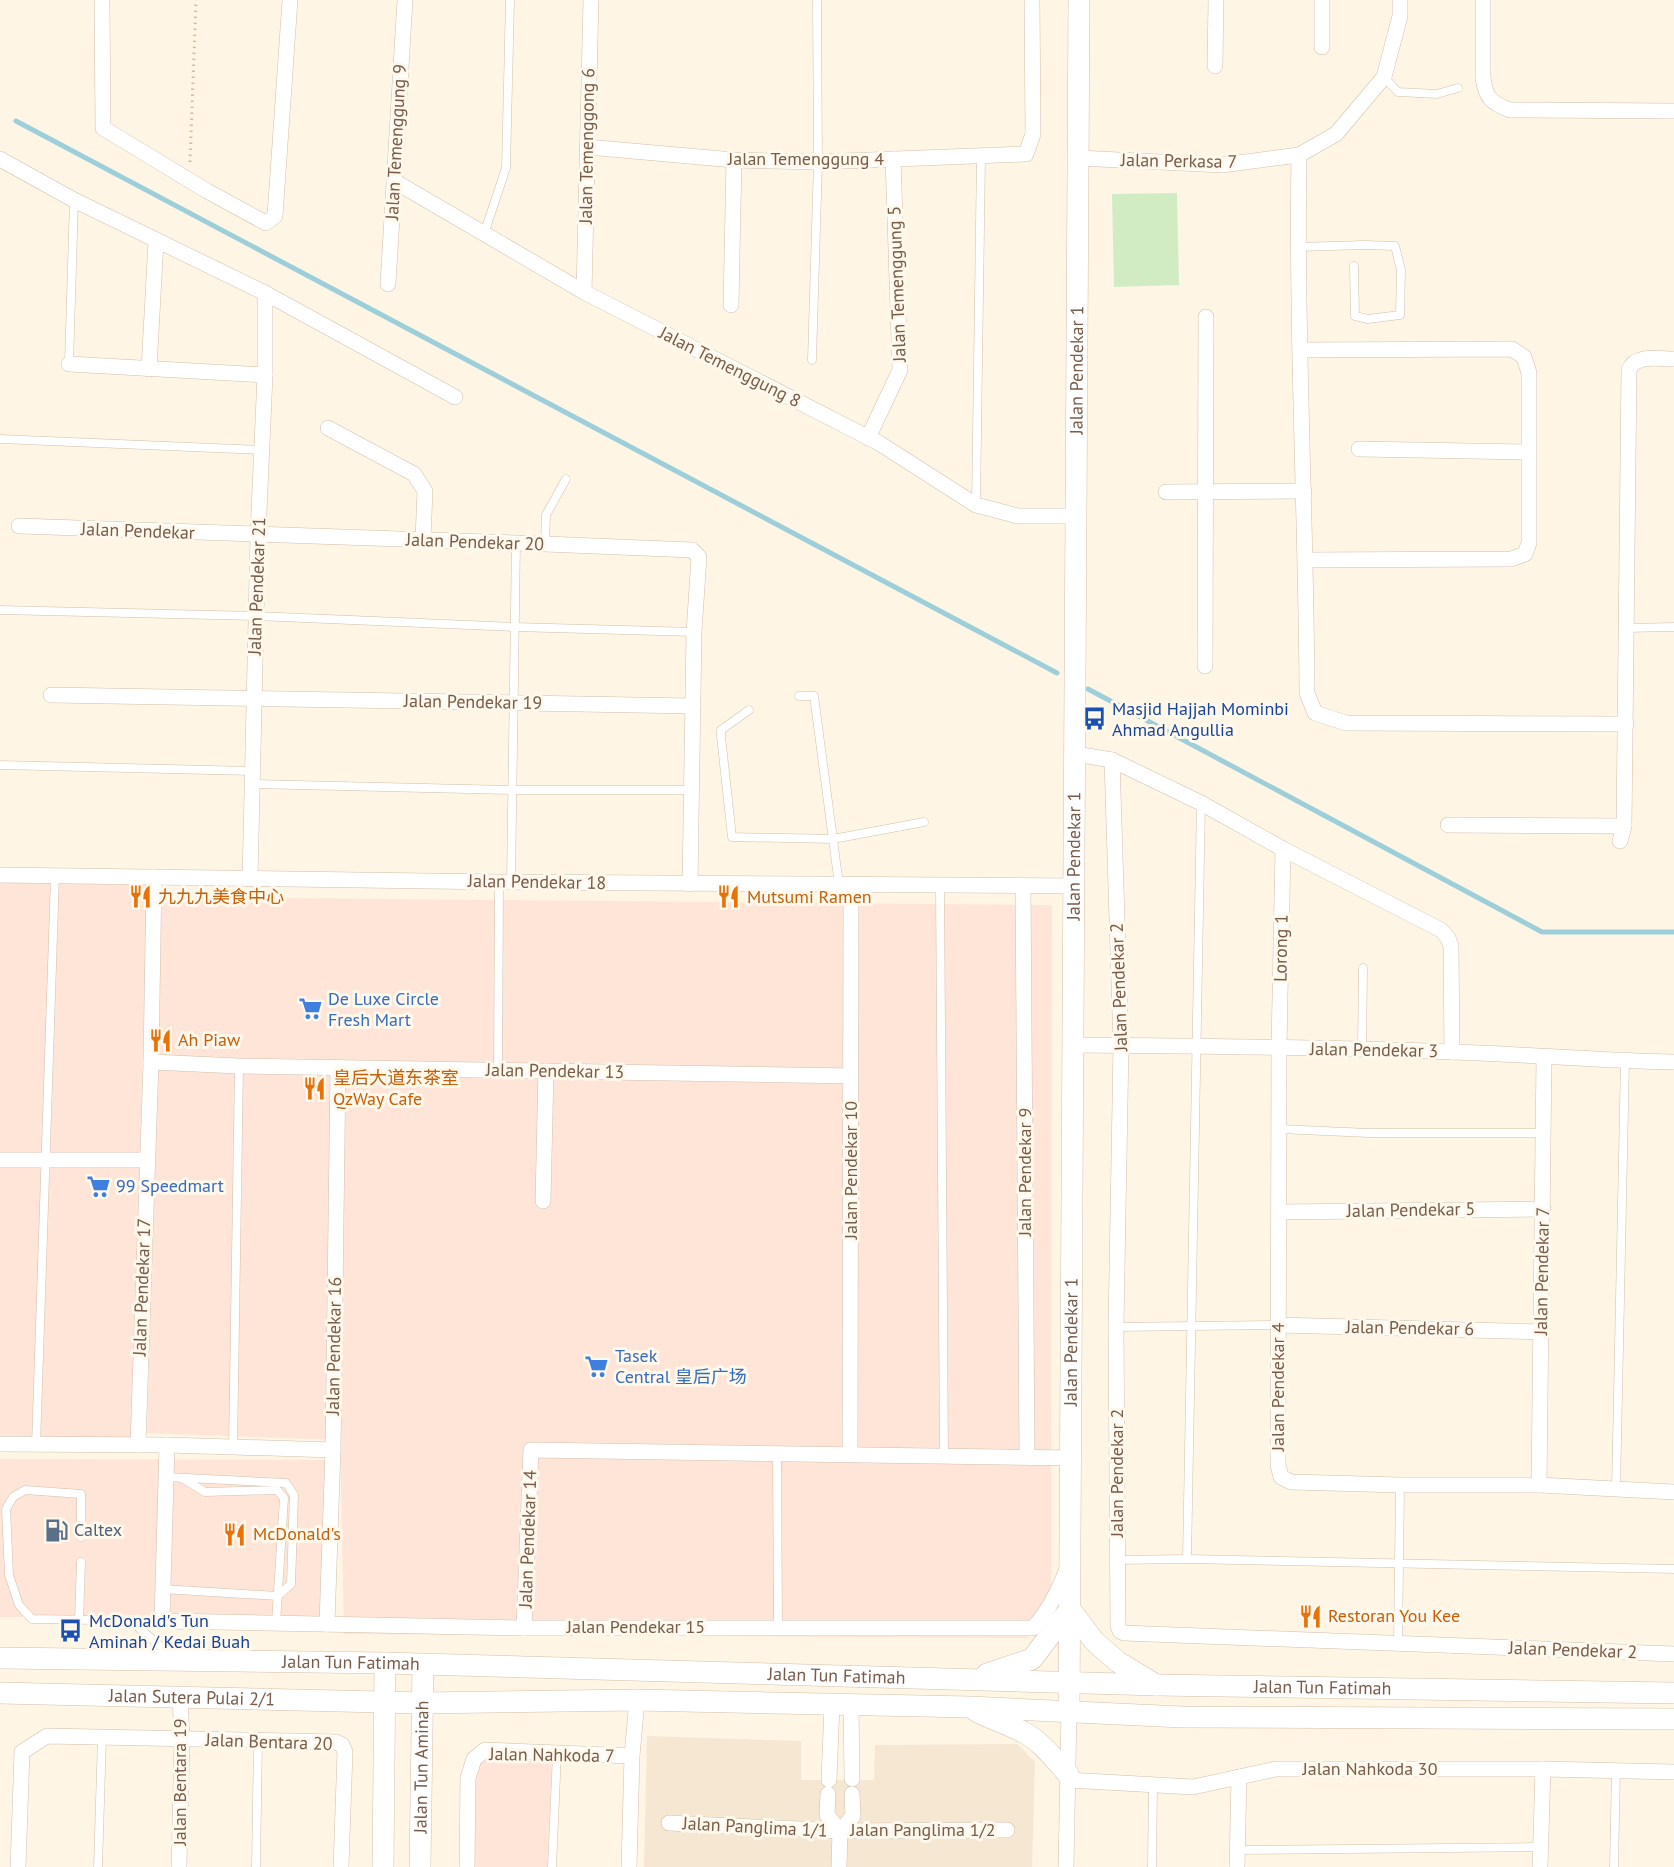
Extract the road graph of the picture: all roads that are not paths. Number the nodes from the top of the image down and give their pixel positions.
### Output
1 (102, 0) edge
2 (291, 0) edge
3 (405, 0) edge
4 (510, 0) edge
5 (591, 0) edge
6 (817, 0) edge
7 (1032, 0) edge
8 (1079, 0) edge
9 (1216, 0) edge
10 (1322, 0) edge
11 (1400, 0) edge
12 (1483, 0) edge
13 (1322, 46) dead end
14 (1215, 66) dead end
15 (1383, 77) junction
16 (1458, 88) dead end
17 (1674, 111) edge
18 (587, 147) junction
19 (1299, 155) junction
20 (981, 156) junction
21 (1078, 158) junction
22 (0, 159) edge
23 (893, 159) junction
24 (734, 160) junction
25 (818, 162) junction
26 (394, 181) junction
27 (74, 200) junction
28 (484, 234) junction
29 (156, 241) junction
30 (1297, 247) junction
31 (1354, 266) dead end
32 (388, 284) dead end
33 (584, 292) junction
34 (265, 293) junction
35 (731, 304) dead end
36 (1206, 317) dead end
37 (1300, 350) junction
38 (1674, 359) edge
39 (812, 360) dead end
40 (69, 364) joint
41 (149, 369) junction
42 (266, 375) junction
43 (455, 397) dead end
44 (328, 428) dead end
45 (868, 438) junction
46 (0, 439) edge
47 (1359, 449) dead end
48 (261, 450) junction
49 (1528, 452) junction
50 (566, 479) dead end
51 (1206, 491) junction
52 (1304, 491) junction
53 (1166, 492) dead end
54 (976, 505) junction
55 (1076, 516) junction
56 (19, 526) dead end
57 (258, 535) junction
58 (423, 540) junction
59 (516, 543) junction
60 (545, 544) junction
61 (1306, 560) junction
62 (0, 610) edge
63 (256, 616) junction
64 (515, 627) junction
65 (1674, 627) edge
66 (1626, 628) junction
67 (694, 632) junction
68 (1205, 666) dead end
69 (51, 695) dead end
70 (799, 696) dead end
71 (254, 698) junction
72 (514, 703) junction
73 (693, 706) junction
74 (749, 710) dead end
75 (1626, 724) junction
76 (1075, 754) junction
77 (1112, 760) junction
78 (0, 765) edge
79 (252, 777) junction
80 (513, 790) junction
81 (692, 790) junction
82 (1201, 803) junction
83 (924, 822) dead end
84 (1448, 825) dead end
85 (833, 839) junction
86 (1283, 849) junction
87 (0, 875) edge
88 (55, 876) junction
89 (154, 877) junction
90 (250, 879) junction
91 (505, 882) junction
92 (690, 884) junction
93 (845, 885) junction
94 (940, 886) junction
95 (1023, 886) junction
96 (1074, 886) junction
97 (1363, 968) dead end
98 (1073, 1045) junction
99 (1121, 1046) junction
100 (1195, 1047) junction
101 (1279, 1047) junction
102 (1362, 1050) junction
103 (1452, 1052) junction
104 (1544, 1058) junction
105 (1625, 1061) junction
106 (151, 1062) junction
107 (1674, 1062) edge
108 (239, 1066) junction
109 (338, 1067) junction
110 (498, 1071) junction
111 (546, 1071) junction
112 (851, 1076) junction
113 (1279, 1129) junction
114 (1543, 1133) junction
115 (0, 1160) edge
116 (147, 1160) junction
117 (46, 1161) junction
118 (543, 1201) dead end
119 (1543, 1209) junction
120 (1279, 1212) junction
121 (1278, 1325) junction
122 (1116, 1327) junction
123 (1190, 1327) junction
124 (1541, 1332) junction
125 (0, 1444) edge
126 (36, 1445) junction
127 (138, 1445) junction
128 (167, 1445) junction
129 (233, 1448) junction
130 (333, 1450) junction
131 (777, 1453) junction
132 (850, 1454) junction
133 (944, 1456) junction
134 (1027, 1457) junction
135 (1071, 1458) junction
136 (173, 1477) junction
137 (1400, 1485) junction
138 (1539, 1485) junction
139 (1616, 1491) junction
140 (1674, 1492) edge
141 (3, 1519) edge
142 (81, 1537) dead end
143 (1187, 1559) junction
144 (1117, 1560) junction
145 (1070, 1561) junction
146 (81, 1562) dead end
147 (1398, 1564) junction
148 (1674, 1569) edge
149 (162, 1589) junction
150 (278, 1596) junction
151 (1070, 1609) junction
152 (79, 1620) junction
153 (162, 1621) junction
154 (132, 1622) junction
155 (276, 1623) junction
156 (327, 1624) junction
157 (778, 1627) junction
158 (524, 1628) junction
159 (1398, 1643) junction
160 (1674, 1654) edge
161 (0, 1658) edge
162 (177, 1660) junction
163 (385, 1663) junction
164 (423, 1665) junction
165 (758, 1673) junction
166 (969, 1679) junction
167 (1070, 1683) junction
168 (1157, 1685) junction
169 (0, 1693) edge
170 (1674, 1694) edge
171 (180, 1697) junction
172 (637, 1700) junction
173 (385, 1702) junction
174 (423, 1703) junction
175 (841, 1705) junction
176 (970, 1707) junction
177 (1069, 1712) junction
178 (1674, 1719) edge
179 (102, 1737) junction
180 (182, 1739) junction
181 (258, 1740) junction
182 (557, 1753) junction
183 (632, 1756) junction
184 (1543, 1769) junction
185 (1616, 1771) junction
186 (1674, 1772) edge
187 (1068, 1777) junction
188 (1239, 1778) junction
189 (1153, 1785) junction
190 (669, 1823) dead end
191 (1007, 1830) dead end
192 (840, 1831) junction
193 (1540, 1847) junction
194 (1238, 1850) junction
195 (18, 1867) edge
196 (98, 1867) edge
197 (179, 1867) edge
198 (256, 1867) edge
199 (341, 1867) edge
200 (383, 1867) edge
201 (420, 1867) edge
202 (467, 1867) edge
203 (552, 1867) edge
204 (629, 1867) edge
205 (839, 1867) edge
206 (1066, 1867) edge
207 (1152, 1867) edge
208 (1237, 1867) edge
209 (1540, 1867) edge
210 (1614, 1867) edge

1 - 2 street
3 - 26 street, Jalan Temenggung 9
4 - 28 lane
5 - 18 street, Jalan Temenggong 6
6 - 25 lane
7 - 20 street, Jalan Temenggung 4
8 - 21 main road, Jalan Pendekar 1
9 - 14 street
10 - 13 street
11 - 15 street, Jalan Perkasa 7
12 - 17 street
15 - 16 lane
15 - 19 street, Jalan Perkasa 7
18 - 24 street, Jalan Temenggung 4
18 - 33 street, Jalan Temenggong 6
19 - 21 street, Jalan Perkasa 7
19 - 30 street
20 - 23 street, Jalan Temenggung 4
20 - 54 lane
21 - 55 main road, Jalan Pendekar 1
22 - 27 street
23 - 25 street, Jalan Temenggung 4
23 - 45 street, Jalan Temenggung 5
24 - 25 street, Jalan Temenggung 4
24 - 35 street
25 - 39 lane
26 - 28 street, Jalan Temenggung 8
26 - 32 street, Jalan Temenggung 9
27 - 29 street
27 - 40 lane
28 - 33 street, Jalan Temenggung 8
29 - 34 street
29 - 41 street
30 - 31 lane
30 - 37 street
33 - 45 street, Jalan Temenggung 8
34 - 42 street, Jalan Pendekar 21
34 - 43 street
36 - 51 street
37 - 49 street
37 - 52 street
38 - 66 street
40 - 41 street
41 - 42 street
42 - 48 street, Jalan Pendekar 21
44 - 58 street
45 - 54 street, Jalan Temenggung 8
46 - 48 lane
47 - 49 street
48 - 57 street, Jalan Pendekar 21
49 - 61 street
50 - 60 lane
51 - 52 street
51 - 53 street
51 - 68 street
52 - 61 street
54 - 55 street, Jalan Temenggung 8
55 - 76 main road, Jalan Pendekar 1
56 - 57 street, Jalan Pendekar
57 - 58 street, Jalan Pendekar 20
57 - 63 street, Jalan Pendekar 21
58 - 59 street, Jalan Pendekar 20
59 - 60 street, Jalan Pendekar 20
59 - 64 lane
60 - 67 street, Jalan Pendekar 20
61 - 75 street
62 - 63 lane
63 - 64 lane
63 - 71 street, Jalan Pendekar 21
64 - 67 lane
64 - 72 lane
65 - 66 lane
66 - 75 street
67 - 73 street
69 - 71 street, Jalan Pendekar 19
70 - 85 lane
71 - 72 street, Jalan Pendekar 19
71 - 79 street, Jalan Pendekar 21
72 - 73 street, Jalan Pendekar 19
72 - 80 lane
73 - 81 street
74 - 85 lane
75 - 84 street
76 - 77 street
76 - 96 main road, Jalan Pendekar 1
77 - 82 street
77 - 99 street, Jalan Pendekar 2
78 - 79 lane
79 - 80 lane
79 - 90 street, Jalan Pendekar 21
80 - 81 lane
80 - 91 lane
81 - 92 street
82 - 86 street
82 - 100 lane
83 - 85 lane
85 - 93 lane
86 - 101 street, Lorong 1
86 - 103 street
87 - 88 street, Jalan Pendekar 18
88 - 89 street, Jalan Pendekar 18
88 - 117 lane
89 - 90 street, Jalan Pendekar 18
89 - 106 street, Jalan Pendekar 17
90 - 91 street, Jalan Pendekar 18
91 - 92 street, Jalan Pendekar 18
91 - 110 lane
92 - 93 street, Jalan Pendekar 18
93 - 94 street, Jalan Pendekar 18
93 - 112 street, Jalan Pendekar 10
94 - 95 street, Jalan Pendekar 18
94 - 133 lane
95 - 96 street, Jalan Pendekar 18
95 - 134 street, Jalan Pendekar 9
96 - 98 main road, Jalan Pendekar 1
97 - 102 lane
98 - 99 street, Jalan Pendekar 3
98 - 135 main road, Jalan Pendekar 1
99 - 100 street, Jalan Pendekar 3
99 - 122 street, Jalan Pendekar 2
100 - 101 street, Jalan Pendekar 3
100 - 123 lane
101 - 102 street, Jalan Pendekar 3
101 - 113 street, Jalan Pendekar 4
102 - 103 street, Jalan Pendekar 3
103 - 104 street, Jalan Pendekar 3
104 - 105 street, Jalan Pendekar 3
104 - 114 street, Jalan Pendekar 7
105 - 107 street, Jalan Pendekar 3
105 - 139 lane
106 - 108 street, Jalan Pendekar 13
106 - 116 street, Jalan Pendekar 17
108 - 109 street, Jalan Pendekar 13
108 - 129 lane
109 - 110 street, Jalan Pendekar 13
109 - 130 street, Jalan Pendekar 16
110 - 111 street, Jalan Pendekar 13
111 - 112 street, Jalan Pendekar 13
111 - 118 street
112 - 132 street, Jalan Pendekar 10
113 - 114 lane
113 - 120 street, Jalan Pendekar 4
114 - 119 street, Jalan Pendekar 7
115 - 117 street
116 - 117 street
116 - 127 street, Jalan Pendekar 17
117 - 126 lane
119 - 120 street, Jalan Pendekar 5
119 - 124 street, Jalan Pendekar 7
120 - 121 street, Jalan Pendekar 4
121 - 123 lane
121 - 124 street, Jalan Pendekar 6
121 - 137 street, Jalan Pendekar 4
122 - 123 lane
122 - 144 street, Jalan Pendekar 2
123 - 143 lane
124 - 138 street, Jalan Pendekar 7
125 - 126 street
126 - 127 street
127 - 128 street
128 - 129 street
128 - 136 street
129 - 130 street
130 - 156 street, Jalan Pendekar 16
131 - 132 street
131 - 157 lane
131 - 158 street, Jalan Pendekar 14
132 - 133 street
133 - 134 street
134 - 135 street
135 - 145 main road, Jalan Pendekar 1
136 - 149 street
136 - 150 lane
136 - 150 lane
137 - 138 street, Jalan Pendekar 4
137 - 147 lane
138 - 139 street, Jalan Pendekar 4
139 - 140 street, Jalan Pendekar 4
141 - 142 lane
141 - 152 lane
143 - 144 lane
143 - 147 lane
144 - 159 street, Jalan Pendekar 2
145 - 151 main road, Jalan Pendekar 1
145 - 157 street, Jalan Pendekar 15
146 - 152 lane
147 - 148 lane
147 - 159 lane
149 - 150 lane
149 - 153 street
150 - 155 lane
151 - 166 main road
151 - 167 main road, Jalan Pendekar 1
151 - 168 main road
152 - 154 lane
153 - 154 lane
153 - 155 street, Jalan Pendekar 15
154 - 162 lane
155 - 156 street, Jalan Pendekar 15
156 - 158 street, Jalan Pendekar 15
157 - 158 street, Jalan Pendekar 15
159 - 160 street, Jalan Pendekar 2
161 - 162 main road, Jalan Tun Fatimah
162 - 163 main road, Jalan Tun Fatimah
163 - 164 main road, Jalan Tun Fatimah
163 - 173 main road, Jalan Tun Aminah
164 - 165 main road, Jalan Tun Fatimah
164 - 174 main road, Jalan Tun Aminah
165 - 166 main road, Jalan Tun Fatimah
165 - 175 main road
166 - 167 main road, Jalan Tun Fatimah
167 - 168 main road, Jalan Tun Fatimah
167 - 177 main road, Jalan Pendekar 1
168 - 170 main road, Jalan Tun Fatimah
169 - 171 main road, Jalan Sutera Pulai 2/1
171 - 173 main road, Jalan Sutera Pulai 2/1
171 - 180 street, Jalan Bentara 19
172 - 174 main road, Jalan Tun Fatimah
172 - 175 main road, Jalan Tun Fatimah
172 - 183 street
173 - 174 main road, Jalan Tun Fatimah
173 - 200 main road, Jalan Tun Aminah
174 - 201 main road, Jalan Tun Aminah
175 - 176 main road, Jalan Tun Fatimah
175 - 192 street
175 - 192 street
176 - 177 main road, Jalan Tun Fatimah
176 - 187 main road
177 - 178 main road, Jalan Tun Fatimah
177 - 187 street
179 - 180 street, Jalan Bentara 20
179 - 195 street, Jalan Bentara 20
179 - 196 lane
180 - 181 street, Jalan Bentara 20
180 - 197 street, Jalan Bentara 19
181 - 198 lane
181 - 199 street, Jalan Bentara 20
182 - 183 street, Jalan Nahkoda 7
182 - 202 street, Jalan Nahkoda 7
182 - 203 lane
183 - 204 street
184 - 185 street, Jalan Nahkoda 30
184 - 188 street, Jalan Nahkoda 30
184 - 193 street
185 - 186 street, Jalan Nahkoda 30
185 - 210 lane
187 - 189 street, Jalan Nahkoda 30
187 - 206 street
188 - 189 street, Jalan Nahkoda 30
188 - 194 street
189 - 207 lane
190 - 192 street, Jalan Panglima 1/1
191 - 192 street, Jalan Panglima 1/2
192 - 205 street
193 - 194 lane
193 - 209 street
194 - 208 street

